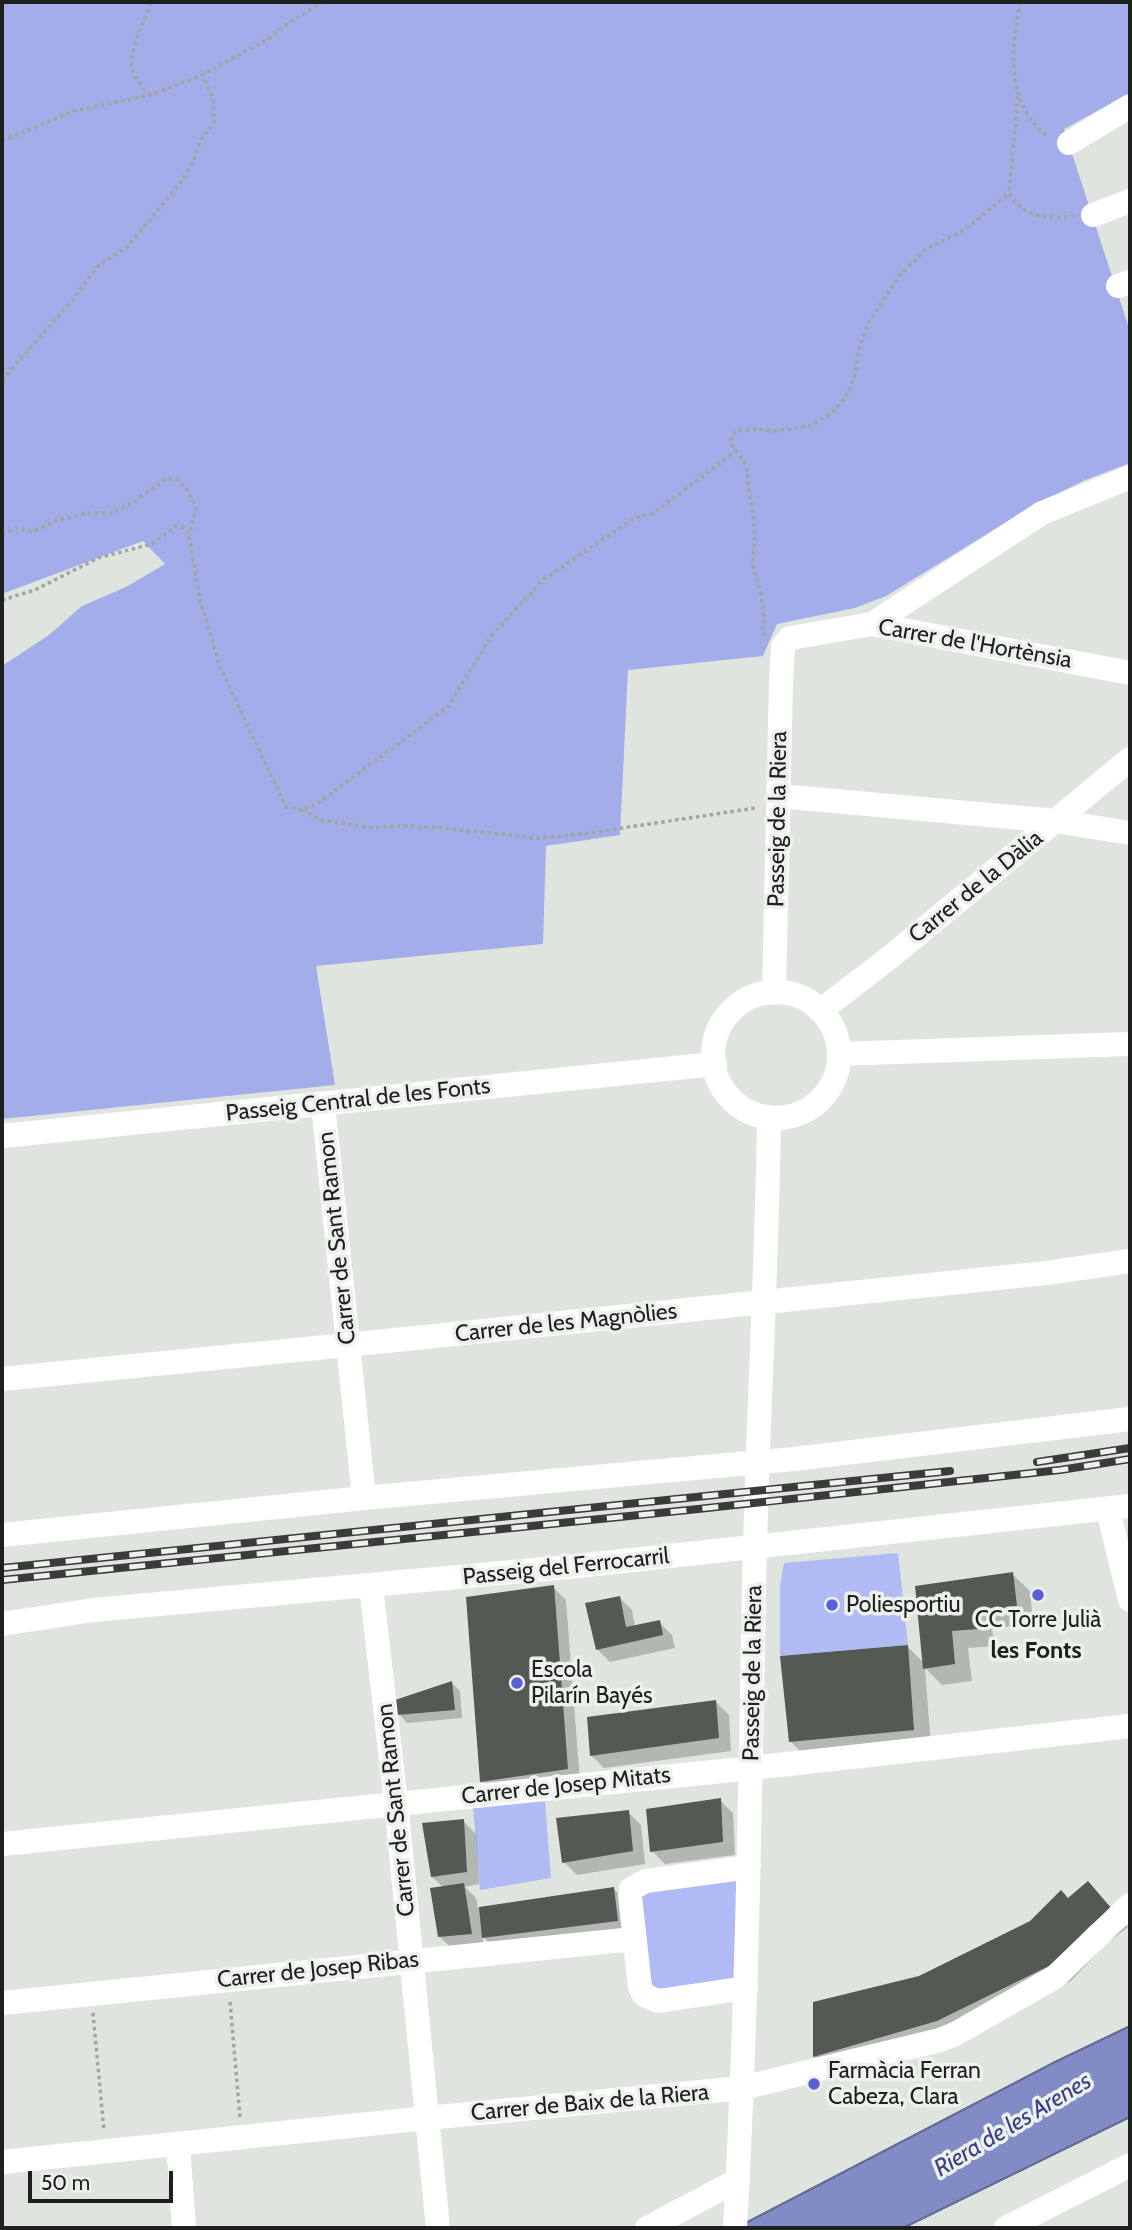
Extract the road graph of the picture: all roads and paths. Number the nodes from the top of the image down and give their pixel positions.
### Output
1 (151, 2) edge
2 (322, 2) edge
3 (1020, 2) edge
4 (202, 75) junction
5 (150, 95) junction
6 (1018, 96) junction
7 (1130, 106) edge
8 (2, 141) edge
9 (1069, 143) joint
10 (1009, 193) junction
11 (1130, 201) edge
12 (1093, 215) joint
13 (2, 380) edge
14 (736, 451) junction
15 (1130, 477) edge
16 (2, 534) edge
17 (189, 537) junction
18 (2, 600) edge
19 (872, 624) junction
20 (782, 646) junction
21 (1130, 673) edge
22 (1130, 759) edge
23 (778, 800) junction
24 (302, 810) junction
25 (1056, 821) junction
26 (1130, 833) edge
27 (775, 993) junction
28 (820, 1012) junction
29 (1130, 1044) edge
30 (839, 1054) junction
31 (715, 1064) junction
32 (323, 1104) junction
33 (769, 1117) junction
34 (2, 1136) edge
35 (1130, 1261) edge
36 (764, 1302) junction
37 (347, 1345) junction
38 (2, 1379) edge
39 (1130, 1419) edge
40 (364, 1498) junction
41 (1119, 1508) edge
42 (2, 1535) edge
43 (371, 1586) junction
44 (1130, 1600) edge
45 (2, 1624) edge
46 (1130, 1726) edge
47 (752, 1768) junction
48 (396, 1803) junction
49 (2, 1844) edge
50 (749, 1867) junction
51 (1130, 1905) edge
52 (634, 1939) junction
53 (412, 1961) junction
54 (228, 1979) junction
55 (746, 1988) junction
56 (92, 1993) junction
57 (2, 2003) edge
58 (742, 2088) junction
59 (427, 2118) junction
60 (242, 2137) junction
61 (178, 2144) junction
62 (105, 2151) junction
63 (2, 2162) edge
64 (1130, 2165) edge
65 (738, 2191) junction
66 (184, 2228) edge
67 (438, 2228) edge
68 (647, 2228) edge
69 (735, 2228) edge
70 (1006, 2228) edge

1 - 5 path
2 - 4 path
3 - 6 path
4 - 5 path
4 - 13 path
5 - 8 path
6 - 9 path
6 - 10 path
7 - 9 street
10 - 12 path
10 - 14 path
11 - 12 street
14 - 20 path
14 - 24 path
15 - 19 street
16 - 17 path
17 - 18 path
17 - 24 path
19 - 20 street, Carrer de l'Hortènsia
19 - 21 street, Carrer de l'Hortènsia
20 - 23 street, Passeig de la Riera
22 - 25 street, Carrer de la Dàlia
23 - 24 path
23 - 25 street
23 - 27 street, Passeig de la Riera
25 - 26 street
25 - 28 street, Carrer de la Dàlia
27 - 28 street
27 - 31 street
28 - 30 street
29 - 30 street
30 - 33 street
31 - 32 street, Passeig Central de les Fonts
31 - 33 street
32 - 34 street, Passeig Central de les Fonts
32 - 37 street, Carrer de Sant Ramon
33 - 36 street, Passeig de la Riera
35 - 36 street, Carrer de les Magnòlies
36 - 37 street, Carrer de les Magnòlies
36 - 47 street, Passeig de la Riera
37 - 38 street, Carrer de les Magnòlies
37 - 40 street, Carrer de Sant Ramon
39 - 40 street
40 - 42 street
41 - 43 street, Passeig del Ferrocarril
41 - 44 street
43 - 45 street, Passeig del Ferrocarril
43 - 48 street, Carrer de Sant Ramon
46 - 47 street, Carrer de Josep Mitats
47 - 48 street, Carrer de Josep Mitats
47 - 50 street, Passeig de la Riera
48 - 49 street, Carrer de Josep Mitats
48 - 53 street, Carrer de Sant Ramon
50 - 52 street
50 - 55 street, Passeig de la Riera
51 - 58 street, Carrer de Baix de la Riera
52 - 53 street, Carrer de Josep Ribas
52 - 55 street
53 - 54 street, Carrer de Josep Ribas
53 - 59 street, Carrer de Sant Ramon
54 - 56 street, Carrer de Josep Ribas
54 - 60 path
55 - 58 street, Passeig de la Riera
56 - 57 street, Carrer de Josep Ribas
56 - 62 path
58 - 59 street, Carrer de Baix de la Riera
58 - 65 street, Passeig de la Riera
59 - 60 street, Carrer de Baix de la Riera
59 - 67 street, Carrer de Sant Ramon
60 - 61 street, Carrer de Baix de la Riera
61 - 62 street, Carrer de Baix de la Riera
61 - 66 street
62 - 63 street, Carrer de Baix de la Riera
64 - 70 street
65 - 68 street
65 - 69 street, Passeig de la Riera

